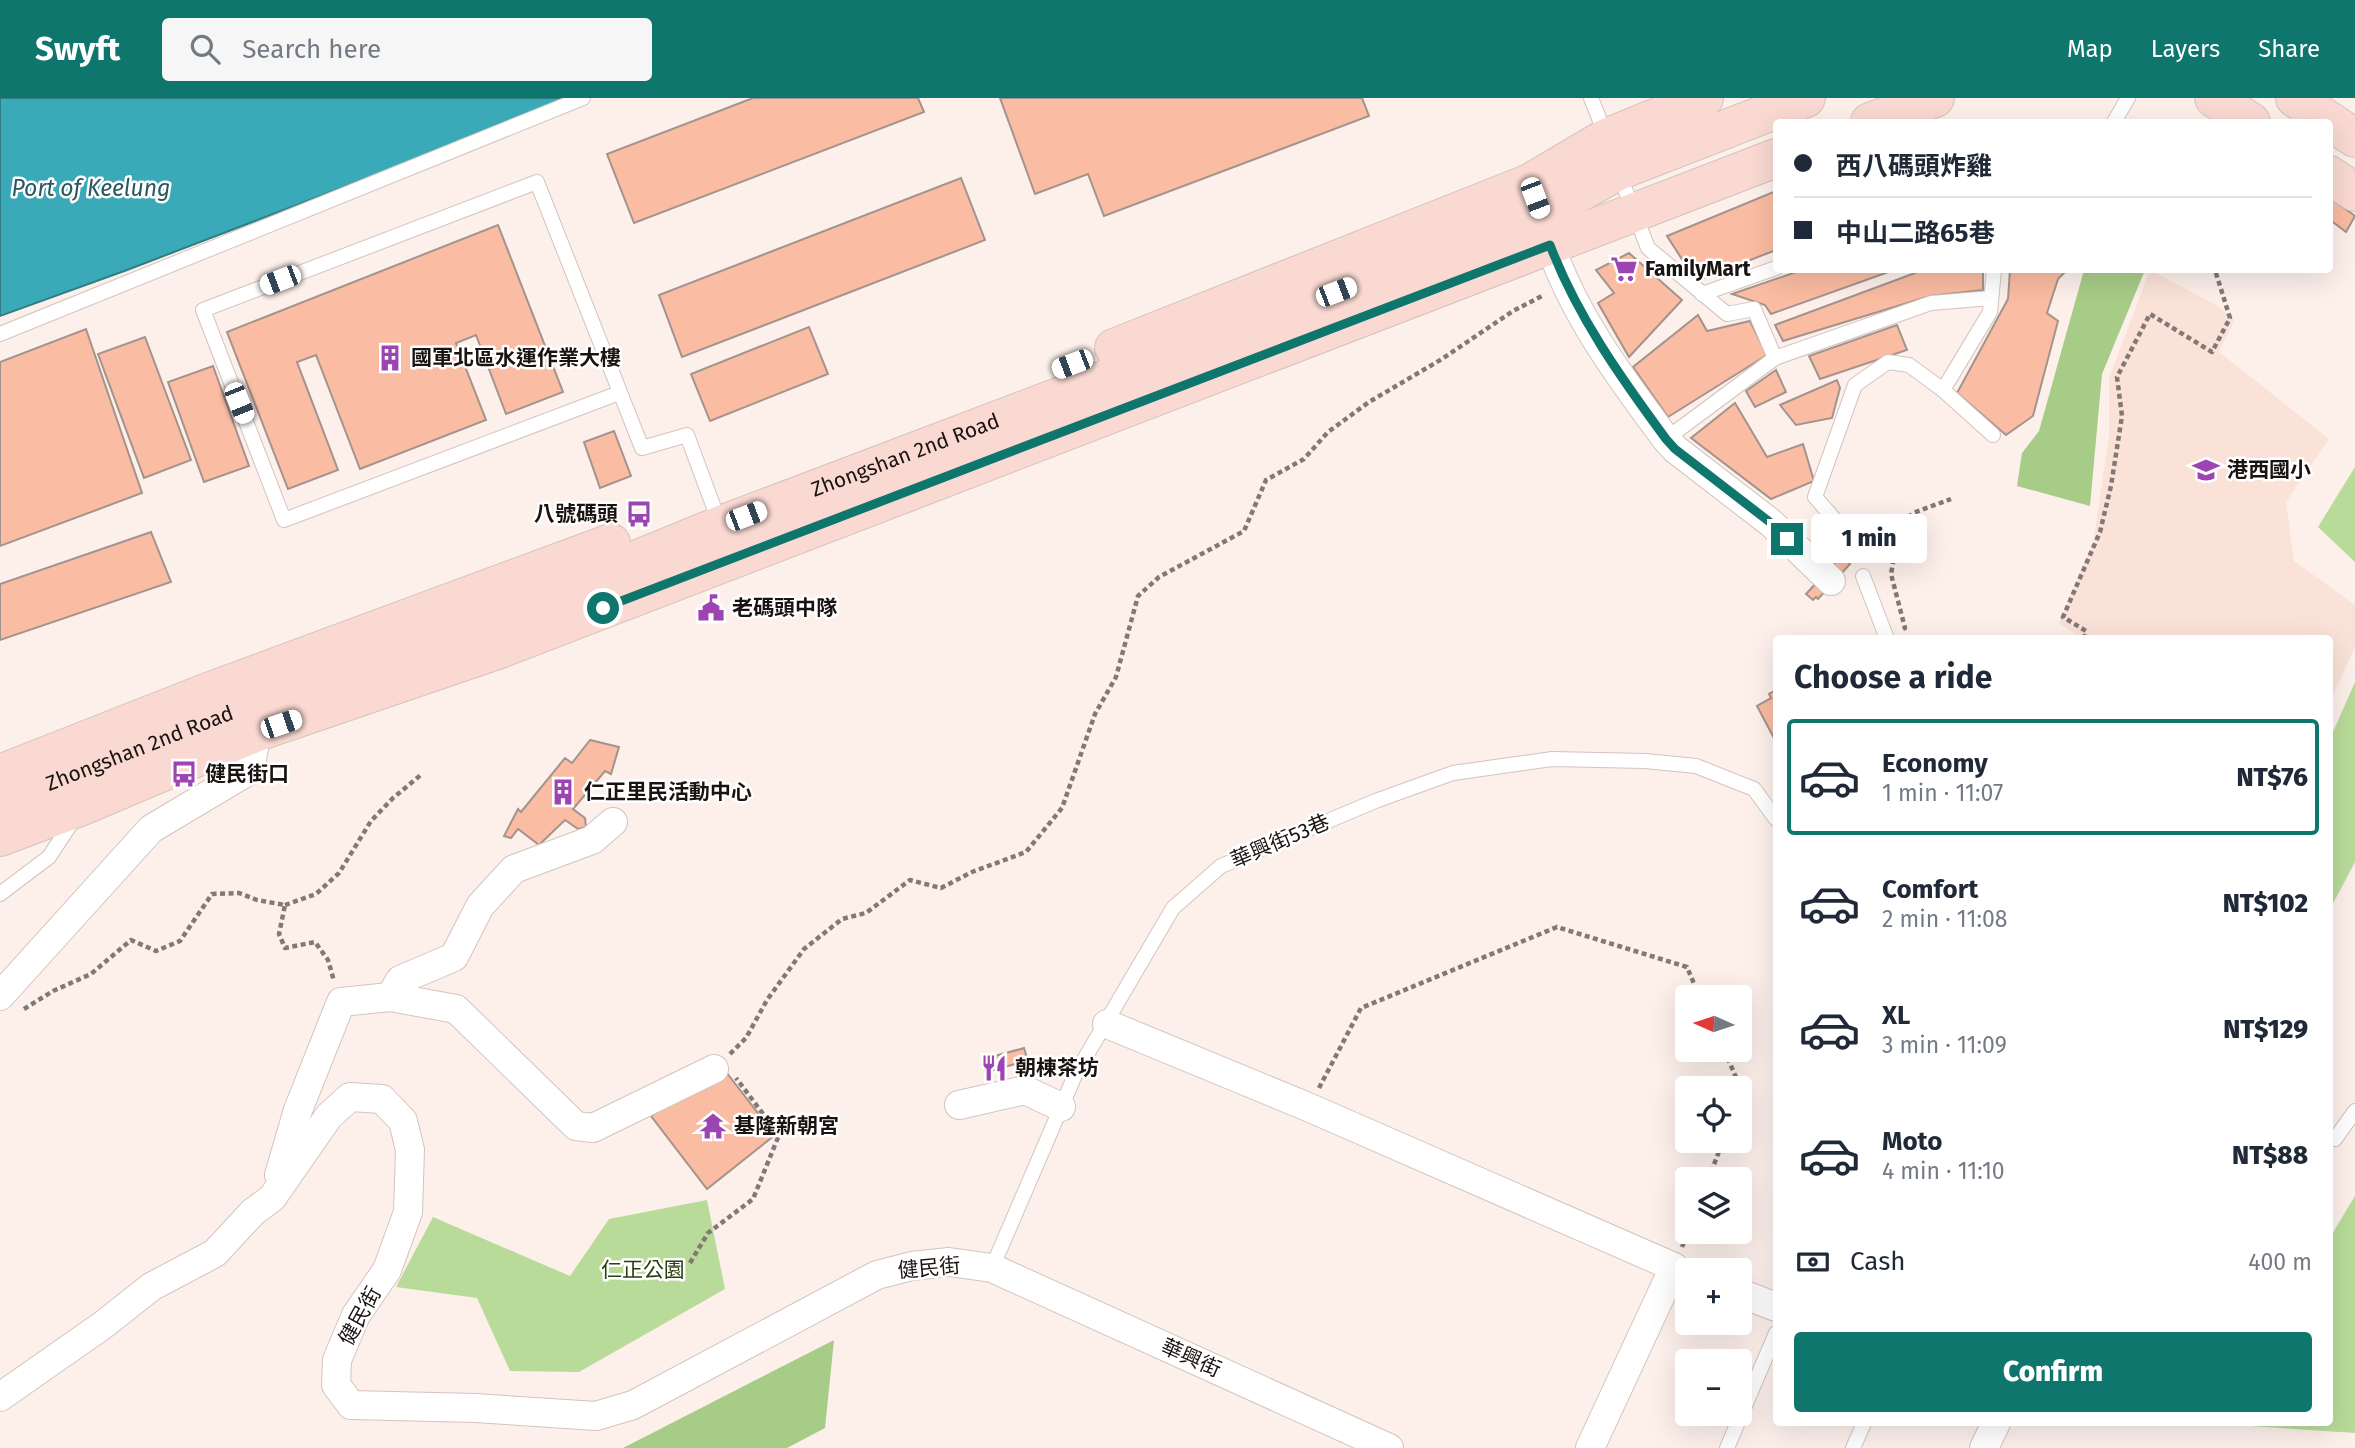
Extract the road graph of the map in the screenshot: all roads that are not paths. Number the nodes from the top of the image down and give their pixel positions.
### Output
1 (583, 98) edge
2 (1591, 98) edge
3 (1704, 98) edge
4 (1806, 98) edge
5 (1935, 98) edge
6 (2128, 98) edge
7 (2214, 98) edge
8 (2295, 98) edge
9 (1878, 119) edge
10 (2116, 119) edge
11 (2246, 119) edge
12 (2326, 119) edge
13 (2333, 123) edge
14 (2355, 138) edge
15 (1612, 154) junction
16 (1773, 159) edge
17 (2333, 178) edge
18 (2355, 192) edge
19 (1634, 212) junction
20 (1540, 214) junction
21 (1773, 269) edge
22 (1994, 273) edge
23 (1702, 294) junction
24 (1991, 298) junction
25 (0, 334) edge
26 (1775, 358) junction
27 (1943, 390) junction
28 (619, 393) junction
29 (1993, 435) dead end
30 (1666, 439) junction
31 (1836, 521) road end
32 (724, 534) junction
33 (1863, 576) dead end
34 (1831, 581) dead end
35 (1886, 635) edge
36 (250, 706) junction
37 (0, 774) edge
38 (0, 803) edge
39 (82, 806) junction
40 (1773, 815) edge
41 (613, 822) dead end
42 (0, 837) edge
43 (0, 894) edge
44 (390, 997) junction
45 (11, 1003) edge
46 (1107, 1024) junction
47 (718, 1065) road end
48 (959, 1105) dead end
49 (1061, 1107) junction
50 (2355, 1111) edge
51 (2335, 1139) dead end
52 (272, 1198) junction
53 (992, 1268) junction
54 (1675, 1268) edge
55 (1675, 1280) edge
56 (1752, 1298) edge
57 (1773, 1306) edge
58 (1773, 1340) edge
59 (0, 1397) edge
60 (1863, 1426) edge
61 (1995, 1426) edge
62 (1389, 1448) edge
63 (1590, 1448) edge
64 (1727, 1448) edge
65 (1853, 1448) edge
66 (1984, 1448) edge

1 - 25 lane
2 - 15 lane
3 - 15 street, Zhongshan 2nd Road
4 - 15 street, Zhongshan 2nd Road
5 - 9 street
6 - 10 lane
7 - 11 street
8 - 12 street
13 - 14 street
15 - 19 lane
15 - 20 street, Zhongshan 2nd Road
16 - 19 street, Zhongshan 2nd Road
17 - 18 street
19 - 20 street, Zhongshan 2nd Road
19 - 23 lane
20 - 30 street
20 - 32 street, Zhongshan 2nd Road
20 - 32 street, Zhongshan 2nd Road
21 - 23 lane
22 - 24 lane
23 - 26 lane
24 - 26 lane
24 - 27 lane
26 - 30 lane
27 - 29 lane
27 - 31 lane
28 - 28 lane
28 - 32 lane
30 - 34 street
32 - 36 street
32 - 36 street, Zhongshan 2nd Road
33 - 35 lane
36 - 37 street, Zhongshan 2nd Road
36 - 38 street, Zhongshan 2nd Road
36 - 39 street, Zhongshan 2nd Road
36 - 45 street
39 - 42 street, Zhongshan 2nd Road
39 - 43 lane
40 - 46 lane, 華興街53巷
41 - 44 street
44 - 47 street
44 - 52 street
46 - 49 lane, 華興街53巷
46 - 54 street
48 - 49 street
49 - 53 lane, 華興街53巷
50 - 51 lane
52 - 53 street, 健民街
52 - 59 street, 健民街
53 - 62 street, 華興街
55 - 63 street
56 - 57 street
58 - 64 lane
60 - 65 lane
61 - 66 street

